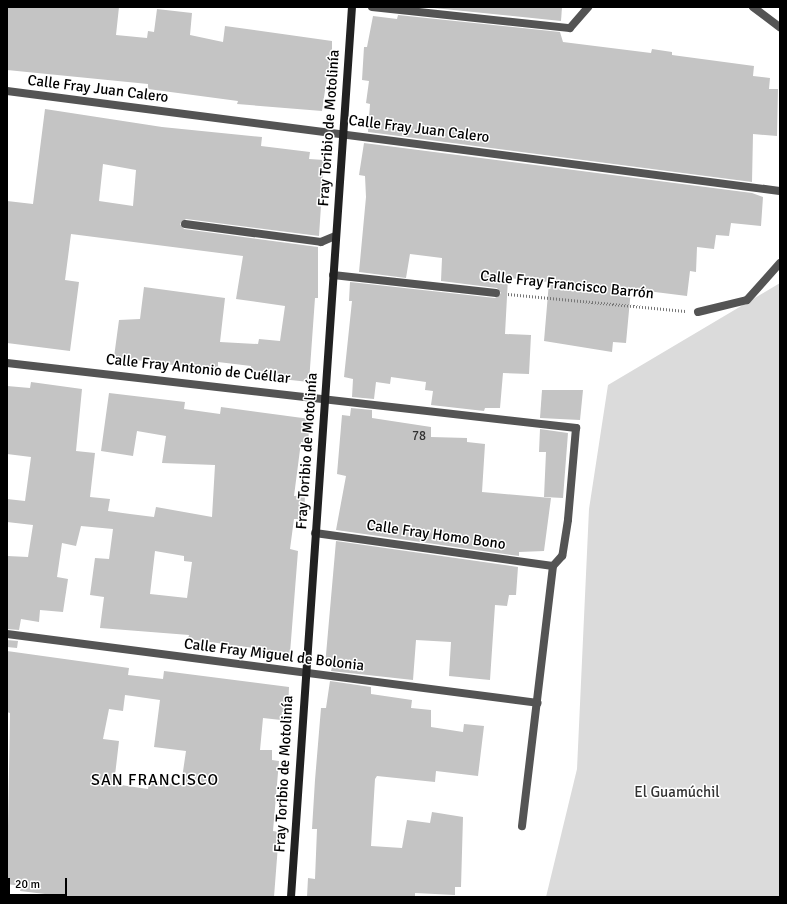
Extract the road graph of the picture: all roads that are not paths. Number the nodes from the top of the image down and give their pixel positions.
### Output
1 (352, 7) edge
2 (372, 7) edge
3 (588, 7) edge
4 (753, 7) edge
5 (780, 27) edge
6 (7, 91) edge
7 (343, 134) junction
8 (780, 191) edge
9 (185, 224) dead end
10 (335, 236) junction
11 (780, 263) edge
12 (333, 275) junction
13 (496, 293) road end
14 (698, 312) road end
15 (7, 363) edge
16 (325, 398) junction
17 (315, 533) junction
18 (554, 566) junction
19 (7, 634) edge
20 (304, 674) junction
21 (538, 703) junction
22 (522, 826) dead end
23 (291, 897) edge

1 - 7 street, Fray Toribio de Motolinía
2 - 3 street
4 - 5 street
6 - 7 street, Calle Fray Juan Calero
7 - 8 street, Calle Fray Juan Calero
7 - 10 street, Fray Toribio de Motolinía
9 - 10 street
10 - 12 street, Fray Toribio de Motolinía
11 - 14 street
12 - 13 street, Calle Fray Francisco Barrón
12 - 16 street, Fray Toribio de Motolinía
15 - 16 street, Calle Fray Antonio de Cuéllar
16 - 17 street, Fray Toribio de Motolinía
16 - 18 street, Calle Fray Antonio de Cuéllar
17 - 18 street, Calle Fray Homo Bono
17 - 20 street, Fray Toribio de Motolinía
18 - 21 street
19 - 20 street, Calle Fray Miguel de Bolonia
20 - 21 street, Calle Fray Miguel de Bolonia
20 - 23 street, Fray Toribio de Motolinía
21 - 22 street

